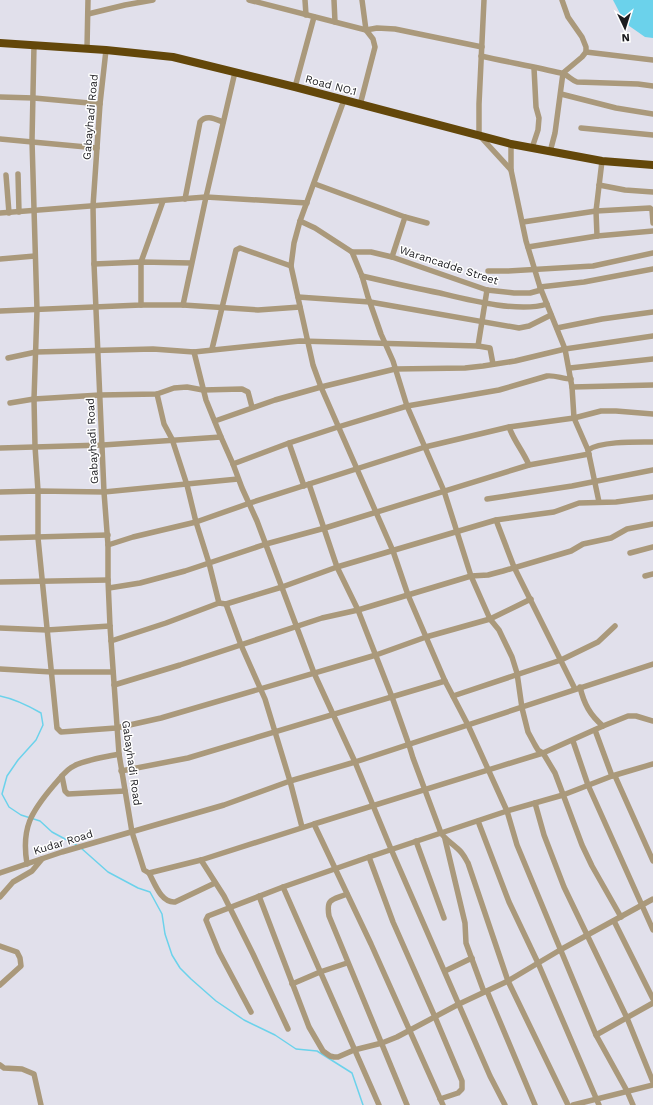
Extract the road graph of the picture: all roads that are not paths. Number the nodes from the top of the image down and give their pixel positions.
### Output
1 (88, 0) edge
2 (153, 0) edge
3 (249, 0) edge
4 (305, 0) edge
5 (334, 0) edge
6 (362, 0) edge
7 (484, 0) edge
8 (562, 0) edge
9 (125, 2) edge
10 (275, 3) edge
11 (88, 14) junction
12 (306, 15) junction
13 (314, 17) junction
14 (335, 22) junction
15 (366, 30) junction
16 (0, 43) edge
17 (34, 45) junction
18 (482, 47) junction
19 (87, 48) junction
20 (106, 50) junction
21 (586, 52) junction
22 (481, 56) junction
23 (653, 60) edge
24 (534, 68) junction
25 (235, 72) junction
26 (564, 73) junction
27 (653, 86) edge
28 (295, 87) junction
29 (561, 94) junction
30 (0, 97) edge
31 (34, 98) junction
32 (344, 100) junction
33 (100, 104) junction
34 (360, 105) junction
35 (653, 114) edge
36 (223, 122) junction
37 (581, 128) dead end
38 (479, 135) junction
39 (653, 135) edge
40 (0, 139) edge
41 (32, 141) junction
42 (512, 144) junction
43 (97, 148) junction
44 (532, 148) junction
45 (550, 152) junction
46 (602, 161) junction
47 (653, 165) edge
48 (511, 170) junction
49 (18, 174) dead end
50 (6, 175) dead end
51 (315, 184) junction
52 (599, 185) junction
53 (653, 192) edge
54 (206, 197) junction
55 (185, 199) junction
56 (163, 200) junction
57 (307, 203) junction
58 (93, 206) junction
59 (35, 210) junction
60 (596, 210) junction
61 (19, 212) junction
62 (0, 213) edge
63 (8, 213) junction
64 (405, 216) junction
65 (300, 221) junction
66 (523, 222) junction
67 (427, 223) dead end
68 (653, 223) edge
69 (653, 231) edge
70 (597, 236) junction
71 (528, 247) junction
72 (352, 252) junction
73 (653, 253) edge
74 (35, 256) junction
75 (392, 257) junction
76 (0, 259) edge
77 (141, 262) junction
78 (191, 263) junction
79 (94, 264) junction
80 (291, 266) junction
81 (653, 268) edge
82 (534, 269) junction
83 (488, 271) dead end
84 (362, 276) junction
85 (540, 289) junction
86 (487, 290) junction
87 (298, 297) junction
88 (370, 302) junction
89 (486, 303) junction
90 (547, 304) junction
91 (183, 305) junction
92 (141, 306) junction
93 (96, 307) junction
94 (300, 307) junction
95 (222, 308) junction
96 (38, 310) junction
97 (0, 311) edge
98 (653, 312) edge
99 (551, 315) junction
100 (483, 322) junction
101 (557, 328) junction
102 (653, 336) edge
103 (308, 341) junction
104 (385, 343) junction
105 (478, 346) junction
106 (212, 349) junction
107 (565, 349) junction
108 (98, 350) junction
109 (36, 352) junction
110 (194, 352) junction
111 (8, 358) dead end
112 (653, 359) edge
113 (493, 364) junction
114 (570, 368) junction
115 (395, 369) junction
116 (571, 379) junction
117 (653, 385) edge
118 (321, 387) junction
119 (572, 387) junction
120 (203, 390) junction
121 (157, 394) junction
122 (100, 395) junction
123 (34, 399) junction
124 (10, 402) dead end
125 (407, 406) junction
126 (252, 407) junction
127 (653, 414) edge
128 (574, 418) junction
129 (215, 421) junction
130 (338, 427) junction
131 (508, 427) junction
132 (221, 437) junction
133 (172, 439) junction
134 (653, 442) edge
135 (289, 443) junction
136 (103, 445) junction
137 (35, 446) junction
138 (0, 448) edge
139 (425, 448) junction
140 (589, 452) junction
141 (233, 464) junction
142 (529, 464) junction
143 (356, 469) junction
144 (653, 470) edge
145 (238, 479) junction
146 (595, 482) junction
147 (187, 485) junction
148 (307, 485) junction
149 (38, 491) junction
150 (444, 491) junction
151 (0, 492) edge
152 (104, 492) junction
153 (653, 497) edge
154 (487, 498) dead end
155 (599, 502) junction
156 (250, 503) junction
157 (376, 512) junction
158 (496, 520) junction
159 (196, 522) junction
160 (653, 524) edge
161 (325, 528) junction
162 (457, 531) junction
163 (108, 535) junction
164 (0, 538) edge
165 (38, 538) junction
166 (108, 544) junction
167 (266, 544) junction
168 (653, 547) edge
169 (392, 551) junction
170 (630, 553) dead end
171 (209, 562) junction
172 (337, 567) junction
173 (514, 567) junction
174 (653, 574) edge
175 (472, 576) junction
176 (645, 576) dead end
177 (108, 580) junction
178 (42, 581) junction
179 (0, 582) edge
180 (282, 586) junction
181 (108, 588) junction
182 (408, 595) junction
183 (531, 599) junction
184 (219, 603) junction
185 (226, 604) junction
186 (358, 610) junction
187 (490, 619) junction
188 (110, 626) junction
189 (297, 626) junction
190 (615, 626) dead end
191 (0, 628) edge
192 (47, 630) junction
193 (426, 637) junction
194 (111, 641) junction
195 (241, 645) junction
196 (376, 655) junction
197 (561, 660) junction
198 (653, 664) edge
199 (0, 669) edge
200 (52, 672) junction
201 (113, 672) junction
202 (314, 673) junction
203 (517, 674) junction
204 (445, 681) junction
205 (114, 685) junction
206 (577, 688) junction
207 (260, 689) junction
208 (453, 696) junction
209 (392, 697) junction
210 (522, 708) junction
211 (333, 716) junction
212 (653, 721) edge
213 (468, 725) junction
214 (603, 726) junction
215 (116, 728) junction
216 (595, 730) junction
217 (275, 733) junction
218 (573, 740) junction
219 (410, 744) junction
220 (543, 753) junction
221 (119, 754) junction
222 (355, 762) junction
223 (653, 764) edge
224 (644, 768) junction
225 (489, 770) junction
226 (653, 770) edge
227 (121, 771) junction
228 (62, 776) junction
229 (614, 776) junction
230 (290, 781) junction
231 (588, 785) junction
232 (425, 789) junction
233 (125, 791) junction
234 (563, 795) junction
235 (535, 803) junction
236 (374, 806) junction
237 (507, 811) junction
238 (478, 820) junction
239 (314, 824) junction
240 (302, 828) junction
241 (132, 832) junction
242 (441, 833) junction
243 (445, 839) junction
244 (416, 841) junction
245 (391, 849) junction
246 (369, 857) junction
247 (42, 859) junction
248 (202, 860) junction
249 (653, 860) edge
250 (27, 864) junction
251 (335, 868) junction
252 (0, 873) edge
253 (149, 873) junction
254 (216, 883) junction
255 (282, 887) junction
256 (347, 894) junction
257 (259, 896) junction
258 (0, 897) edge
259 (653, 900) edge
260 (642, 905) junction
261 (229, 907) junction
262 (621, 917) junction
263 (444, 918) dead end
264 (614, 921) junction
265 (653, 930) edge
266 (587, 935) junction
267 (0, 946) edge
268 (560, 950) junction
269 (472, 958) junction
270 (348, 963) junction
271 (538, 963) junction
272 (445, 971) junction
273 (320, 972) junction
274 (508, 981) junction
275 (292, 984) junction
276 (0, 985) edge
277 (486, 992) junction
278 (653, 999) edge
279 (653, 1003) edge
280 (459, 1004) junction
281 (251, 1012) dead end
282 (435, 1017) junction
283 (627, 1018) junction
284 (288, 1029) dead end
285 (410, 1030) junction
286 (596, 1035) junction
287 (382, 1043) junction
288 (354, 1050) junction
289 (0, 1066) edge
290 (653, 1084) edge
291 (627, 1091) junction
292 (440, 1099) junction
293 (596, 1099) junction
294 (41, 1105) edge
295 (379, 1105) edge
296 (407, 1105) edge
297 (443, 1105) edge
298 (505, 1105) edge
299 (535, 1105) edge
300 (568, 1105) edge
301 (573, 1105) edge
302 (599, 1105) edge
303 (633, 1105) edge

1 - 11 street
2 - 9 street
3 - 10 street
4 - 12 street
5 - 14 street
6 - 15 street
7 - 18 street
8 - 21 street
9 - 11 street
10 - 12 street
11 - 19 street
12 - 13 street
13 - 14 street
13 - 28 street
14 - 15 street
15 - 18 street
15 - 34 street
16 - 17 highway, Road NO.1
17 - 19 highway, Road NO.1
17 - 31 street
18 - 22 street
19 - 20 highway, Road NO.1
20 - 25 highway, Road NO.1
20 - 33 street, Gabayhadi Road
21 - 23 street
21 - 26 street
22 - 24 street
22 - 38 street
24 - 26 street
24 - 44 street
25 - 28 highway, Road NO.1
25 - 36 street
26 - 27 street
26 - 29 street
28 - 32 highway, Road NO.1
29 - 35 street
29 - 45 street
30 - 31 street
31 - 33 street
31 - 41 street
32 - 34 highway, Road NO.1
32 - 51 street
33 - 43 street, Gabayhadi Road
34 - 38 highway, Road NO.1
36 - 54 street
36 - 55 street
37 - 39 street
38 - 42 highway, Road NO.1
38 - 48 street
40 - 41 street
41 - 43 street
41 - 59 street
42 - 44 highway, Road NO.1
42 - 48 street
43 - 58 street, Gabayhadi Road
44 - 45 highway, Road NO.1
45 - 46 highway, Road NO.1
46 - 47 highway, Road NO.1
46 - 52 street
48 - 66 street
49 - 61 street
50 - 63 street
51 - 57 street
51 - 64 street
52 - 53 street
52 - 60 street
54 - 55 street
54 - 57 street
54 - 78 street
55 - 56 street
56 - 58 street
56 - 77 street
57 - 65 street
58 - 59 street
58 - 79 street, Gabayhadi Road
59 - 61 street
59 - 74 street
60 - 66 street
60 - 68 street
60 - 70 street
61 - 63 street
62 - 63 street
64 - 67 street
64 - 75 street
65 - 72 street
65 - 80 street
66 - 71 street
69 - 70 street
70 - 71 street
71 - 82 street
72 - 75 street, Warancadde Street
72 - 84 street
73 - 82 street
74 - 76 street
74 - 96 street
75 - 86 street, Warancadde Street
77 - 78 street
77 - 79 street
77 - 92 street
78 - 91 street
79 - 93 street, Gabayhadi Road
80 - 87 street
80 - 95 street
81 - 85 street, Warancadde Street
82 - 83 street
82 - 85 street
84 - 88 street
84 - 89 street
85 - 86 street, Warancadde Street
85 - 90 street
86 - 89 street
87 - 88 street
87 - 94 street
88 - 100 street
88 - 104 street
89 - 90 street
89 - 100 street
90 - 99 street
91 - 92 street
91 - 95 street
92 - 93 street
93 - 96 street
93 - 108 street, Gabayhadi Road
94 - 95 street
94 - 103 street
95 - 106 street
96 - 97 street
96 - 109 street
98 - 101 street
99 - 100 street
99 - 101 street
100 - 105 street
101 - 107 street
102 - 107 street
103 - 104 street
103 - 106 street
103 - 118 street
104 - 105 street
104 - 115 street
105 - 113 street
106 - 110 street
107 - 113 street
107 - 114 street
108 - 109 street
108 - 110 street
108 - 122 street, Gabayhadi Road
109 - 111 street
109 - 123 street
110 - 120 street
112 - 114 street
113 - 115 street
114 - 116 street
115 - 118 street
115 - 125 street
116 - 119 street
116 - 125 street
117 - 119 street
118 - 126 street
118 - 130 street
119 - 128 street
120 - 121 street
120 - 126 street
120 - 129 street
121 - 122 street
121 - 133 street
122 - 123 street
122 - 136 street, Gabayhadi Road
123 - 124 street
123 - 137 street
125 - 130 street
125 - 139 street
126 - 129 street
127 - 128 street
128 - 131 street
128 - 140 street
129 - 132 street
130 - 135 street
130 - 143 street
131 - 139 street
131 - 142 street
132 - 133 street
132 - 141 street
133 - 136 street
133 - 147 street
134 - 140 street
135 - 141 street
135 - 148 street
136 - 137 street
136 - 152 street, Gabayhadi Road
137 - 138 street
137 - 149 street
139 - 143 street
139 - 150 street
140 - 142 street
140 - 146 street
141 - 145 street
142 - 150 street
143 - 148 street
143 - 157 street
144 - 146 street
145 - 147 street
145 - 156 street
146 - 154 street
146 - 155 street
147 - 152 street
147 - 159 street
148 - 156 street
148 - 161 street
149 - 151 street
149 - 152 street
149 - 165 street
150 - 157 street
150 - 162 street
152 - 163 street, Gabayhadi Road
153 - 155 street
155 - 158 street
156 - 159 street
156 - 167 street
157 - 161 street
157 - 169 street
158 - 162 street
158 - 173 street
159 - 166 street
159 - 171 street
160 - 173 street
161 - 167 street
161 - 172 street
162 - 169 street
162 - 175 street
163 - 165 street
163 - 166 street, Gabayhadi Road
164 - 165 street
165 - 178 street
166 - 177 street, Gabayhadi Road
167 - 171 street
167 - 180 street
168 - 170 street
169 - 172 street
169 - 182 street
171 - 181 street
171 - 184 street
172 - 180 street
172 - 186 street
173 - 175 street
173 - 183 street
174 - 176 street
175 - 182 street
175 - 187 street
177 - 178 street
177 - 181 street, Gabayhadi Road
178 - 179 street
178 - 192 street
180 - 185 street
180 - 189 street
181 - 188 street, Gabayhadi Road
182 - 186 street
182 - 193 street
183 - 187 street
183 - 197 street
184 - 185 street
184 - 194 street
185 - 195 street
186 - 189 street
186 - 196 street
187 - 193 street
187 - 203 street
188 - 192 street
188 - 194 street, Gabayhadi Road
189 - 195 street
189 - 202 street
190 - 197 street
191 - 192 street
192 - 200 street
193 - 196 street
193 - 204 street
194 - 201 street, Gabayhadi Road
195 - 205 street
195 - 207 street
196 - 202 street
196 - 209 street
197 - 203 street
197 - 206 street
198 - 206 street, Kudar Road
199 - 200 street
200 - 201 street
200 - 215 street
201 - 205 street, Gabayhadi Road
202 - 207 street
202 - 211 street
203 - 208 street
203 - 210 street
204 - 208 street
204 - 209 street
205 - 215 street, Gabayhadi Road
206 - 210 street, Kudar Road
206 - 214 street
207 - 215 street
207 - 217 street
208 - 213 street
209 - 211 street
209 - 219 street
210 - 213 street, Kudar Road
210 - 220 street
211 - 217 street
211 - 222 street
212 - 214 street
213 - 219 street, Kudar Road
213 - 225 street
214 - 216 street
215 - 221 street, Gabayhadi Road
216 - 218 street
216 - 229 street
217 - 227 street
217 - 230 street
218 - 220 street
218 - 231 street
219 - 222 street, Kudar Road
219 - 232 street
220 - 225 street
220 - 234 street
221 - 227 street, Gabayhadi Road
221 - 228 street
222 - 230 street, Kudar Road
222 - 236 street
223 - 224 street
224 - 226 street
224 - 229 street
225 - 232 street
225 - 237 street
227 - 233 street, Gabayhadi Road
228 - 233 street
228 - 250 street
229 - 231 street
229 - 249 street
230 - 240 street
230 - 241 street, Kudar Road
231 - 234 street
231 - 260 street
232 - 236 street
232 - 242 street
233 - 241 street, Gabayhadi Road
234 - 235 street
234 - 262 street
235 - 237 street
235 - 266 street
236 - 239 street
236 - 245 street
237 - 238 street
237 - 268 street
238 - 242 street
238 - 271 street
239 - 240 street
239 - 251 street
240 - 248 street
241 - 247 street, Kudar Road
241 - 253 street, Gabayhadi Road
242 - 243 street
242 - 244 street
243 - 269 street
243 - 274 street
244 - 245 street
244 - 263 street
245 - 246 street
245 - 272 street
246 - 251 street
246 - 282 street
247 - 250 street, Kudar Road
247 - 258 street
248 - 253 street
248 - 254 street
250 - 252 street, Kudar Road
251 - 255 street
251 - 256 street
253 - 254 street, Gabayhadi Road
254 - 261 street
255 - 257 street
255 - 273 street
256 - 270 street
256 - 285 street
257 - 261 street
257 - 275 street
259 - 260 street
260 - 262 street
260 - 265 street
261 - 281 street
261 - 284 street
262 - 264 street
264 - 266 street
264 - 278 street
266 - 268 street
266 - 283 street
267 - 276 street
268 - 271 street
268 - 286 street
269 - 272 street
269 - 277 street
270 - 273 street
270 - 287 street
271 - 274 street
271 - 293 street
272 - 280 street
273 - 275 street
273 - 288 street
274 - 277 street
274 - 300 street
275 - 288 street
277 - 280 street
277 - 299 street
279 - 283 street
280 - 282 street
280 - 298 street
282 - 285 street
282 - 292 street
283 - 286 street
283 - 290 street
285 - 287 street
285 - 292 street
286 - 291 street
287 - 288 street
287 - 296 street
288 - 295 street
289 - 294 street
290 - 291 street
291 - 293 street
291 - 303 street
292 - 297 street
293 - 301 street
293 - 302 street

